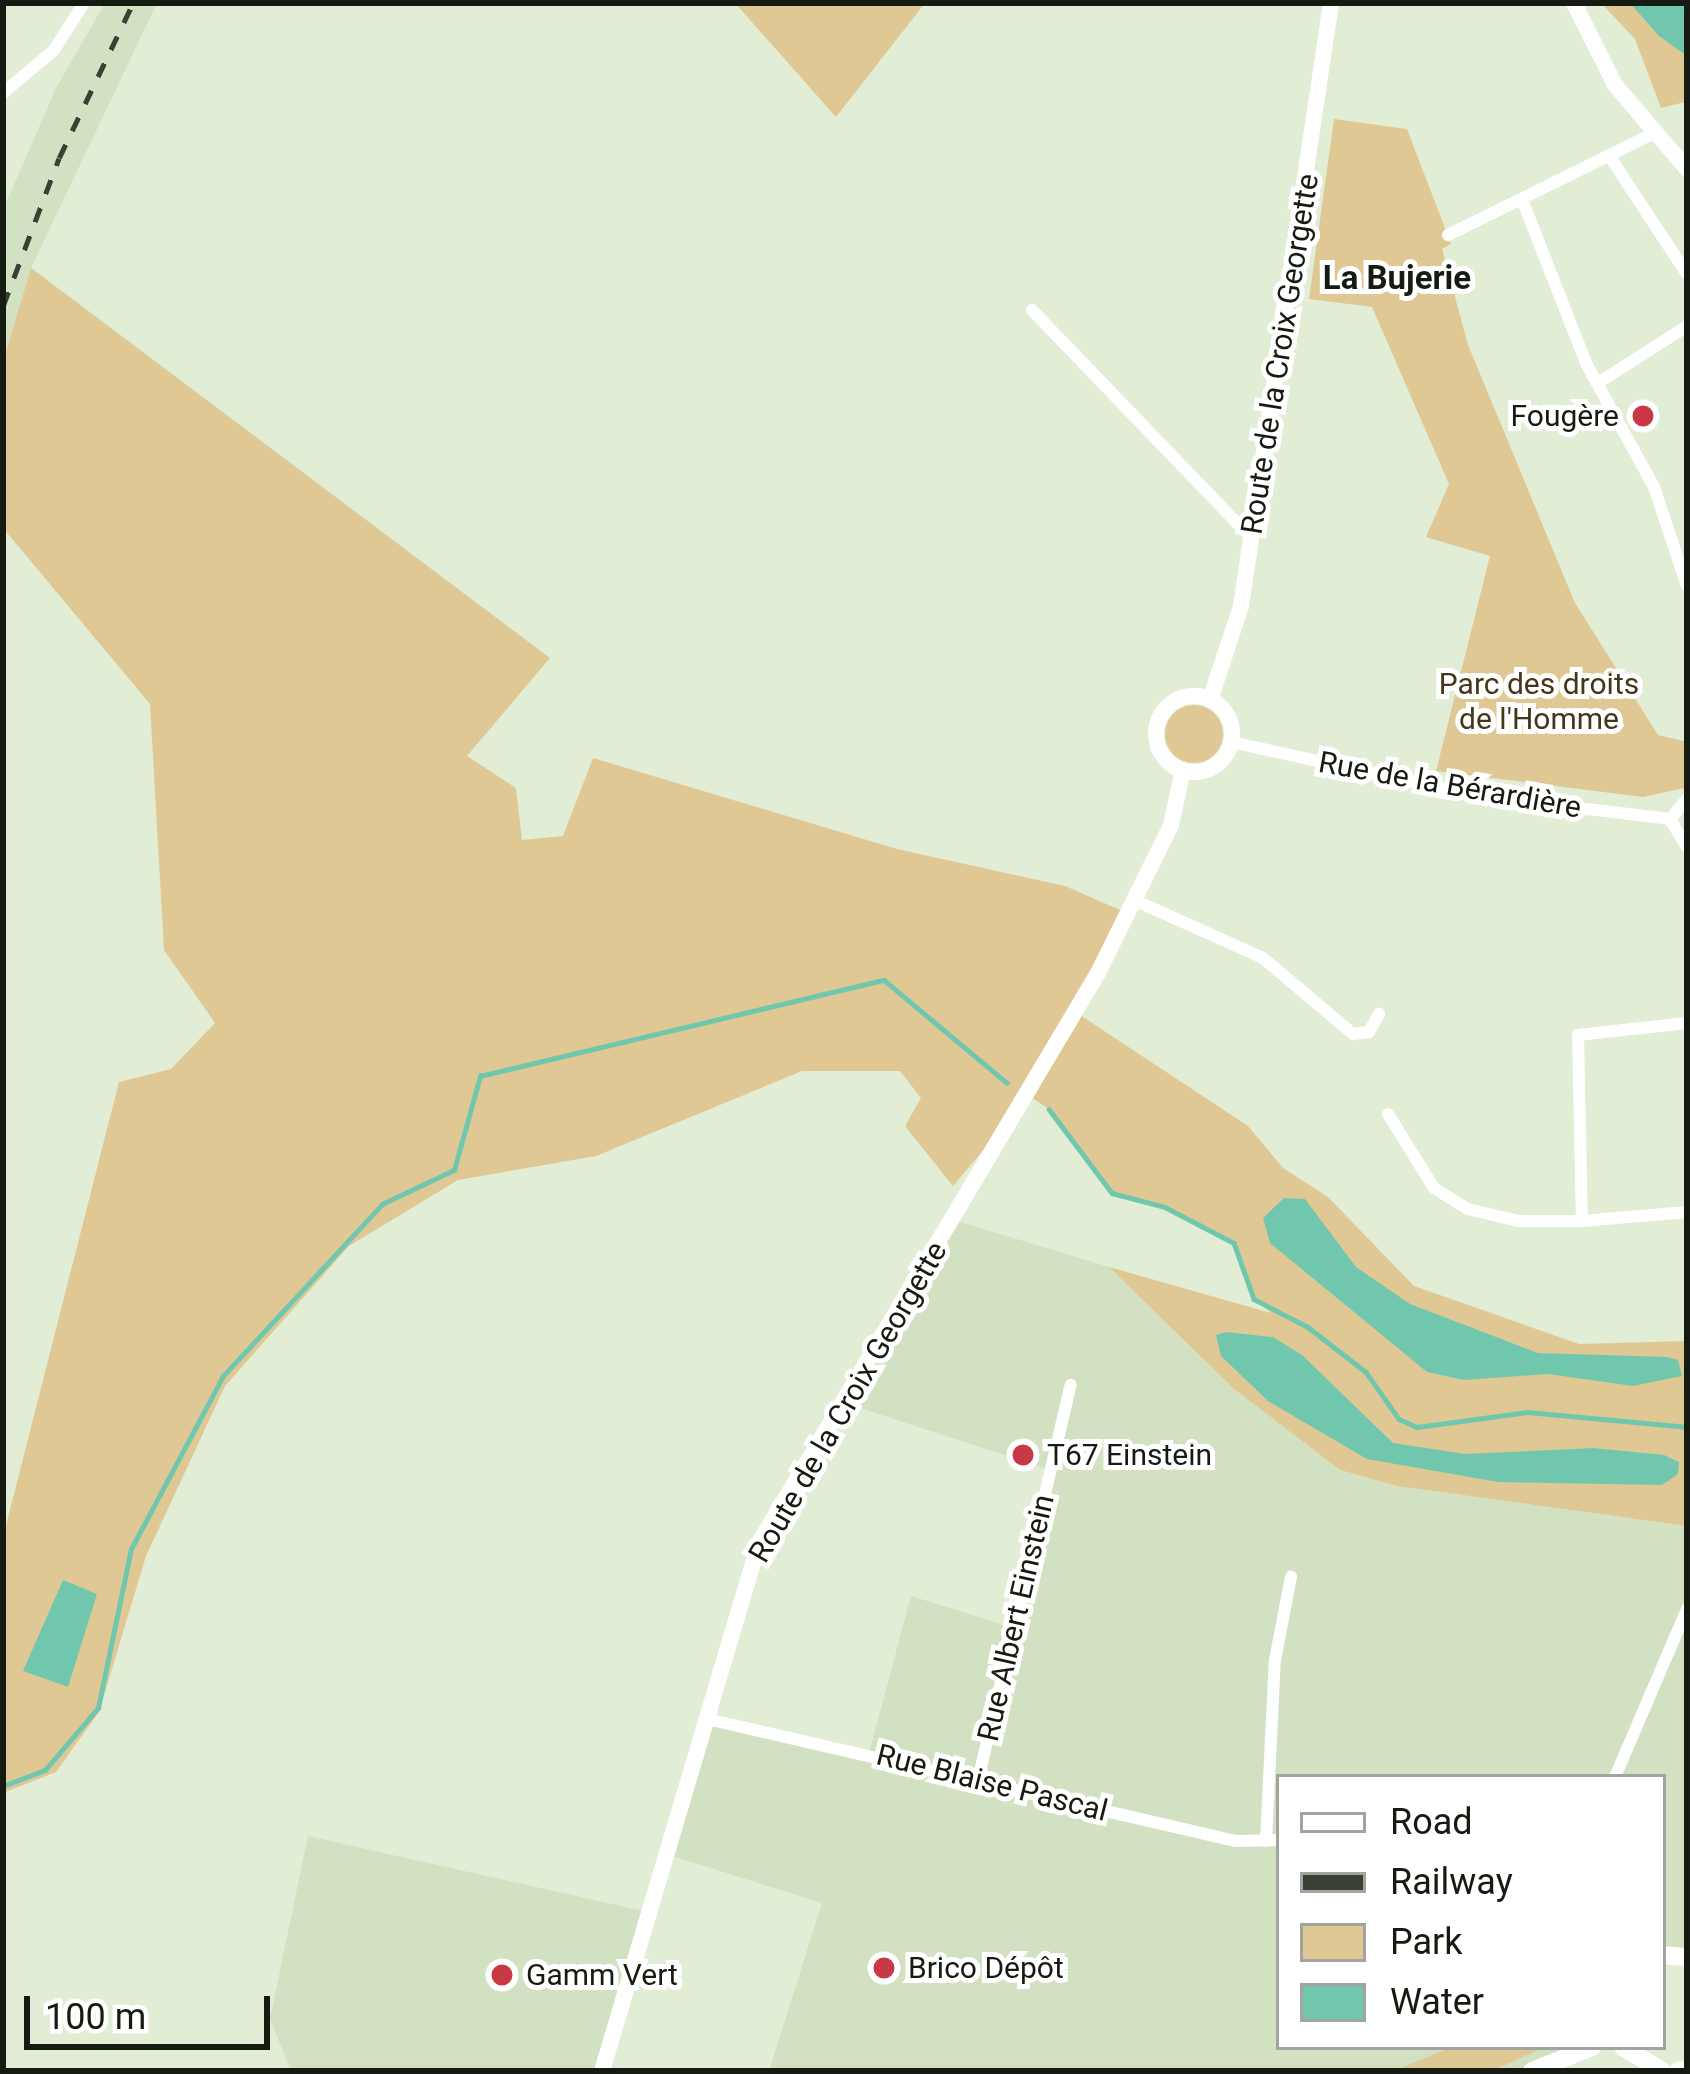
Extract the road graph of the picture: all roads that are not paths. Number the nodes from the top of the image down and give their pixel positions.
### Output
1 (84, 3) edge
2 (1331, 3) edge
3 (1574, 3) edge
4 (3, 93) edge
5 (1656, 132) junction
6 (1612, 160) junction
7 (1687, 169) edge
8 (1523, 202) junction
9 (1448, 235) dead end
10 (1687, 274) edge
11 (1031, 310) dead end
12 (1687, 326) edge
13 (1598, 383) junction
14 (1252, 539) junction
15 (1685, 561) edge
16 (1687, 586) edge
17 (1210, 700) junction
18 (1231, 742) junction
19 (1183, 770) junction
20 (1687, 799) edge
21 (1670, 819) junction
22 (1687, 847) edge
23 (1134, 900) junction
24 (1378, 1014) dead end
25 (1687, 1023) edge
26 (1388, 1114) dead end
27 (1687, 1212) edge
28 (1582, 1222) junction
29 (1071, 1385) dead end
30 (1292, 1577) dead end
31 (1687, 1609) edge
32 (706, 1718) junction
33 (1616, 1774) edge
34 (978, 1780) junction
35 (1273, 1841) edge
36 (1584, 2050) edge
37 (1628, 2050) edge
38 (1687, 2068) edge
39 (602, 2071) edge
40 (1532, 2071) edge
41 (1662, 2071) edge
42 (1678, 2071) edge

1 - 4 street
2 - 14 street, Route de la Croix Georgette
3 - 5 street
5 - 6 street
5 - 7 street
6 - 8 street
6 - 10 street
8 - 9 street
8 - 13 street
11 - 14 street
12 - 13 street
13 - 15 street
14 - 17 street, Route de la Croix Georgette
15 - 16 street
17 - 18 street
17 - 19 street
18 - 19 street
18 - 21 street, Rue de la Bérardière
19 - 23 street, Route de la Croix Georgette
20 - 21 street
21 - 22 street
23 - 24 street
23 - 32 street, Route de la Croix Georgette
25 - 28 street
26 - 28 street
27 - 28 street
29 - 34 street, Rue Albert Einstein
30 - 35 street
31 - 33 street
32 - 34 street, Rue Blaise Pascal
32 - 39 street, Route de la Croix Georgette
34 - 35 street, Rue Blaise Pascal
36 - 40 main road
37 - 41 main road
38 - 42 main road

